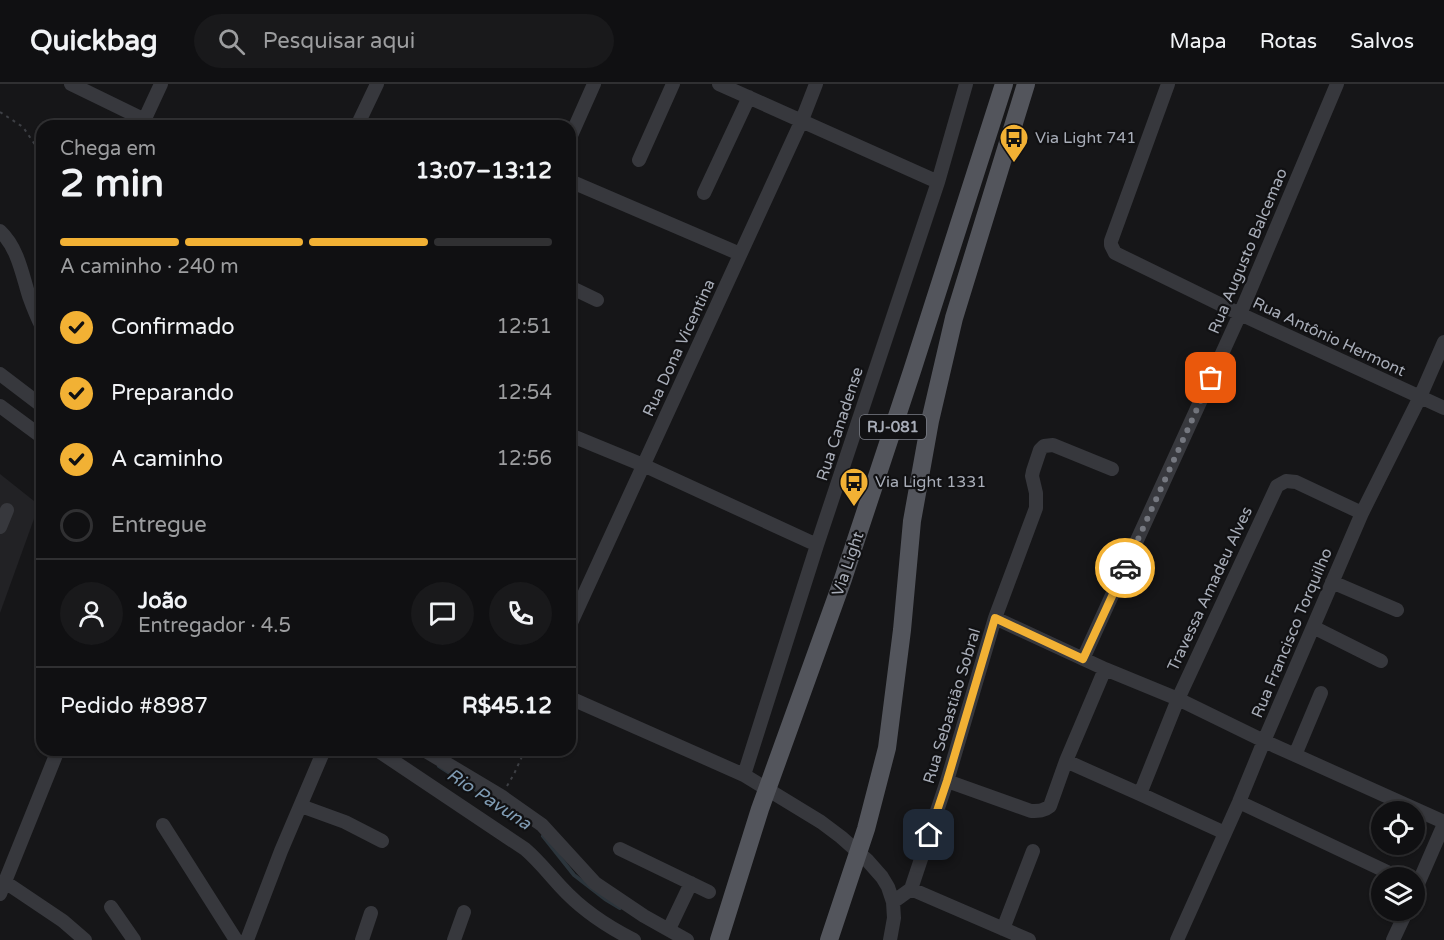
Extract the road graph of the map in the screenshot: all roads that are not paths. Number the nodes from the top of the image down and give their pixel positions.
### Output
1 (71, 84) edge
2 (161, 84) edge
3 (377, 84) edge
4 (594, 84) edge
5 (673, 84) edge
6 (719, 84) edge
7 (816, 84) edge
8 (966, 84) edge
9 (1004, 84) edge
10 (1026, 84) edge
11 (1168, 84) edge
12 (1337, 84) edge
13 (749, 97) junction
14 (137, 120) edge
15 (144, 120) edge
16 (360, 120) edge
17 (802, 120) junction
18 (576, 124) edge
19 (639, 160) dead end
20 (938, 182) junction
21 (576, 184) edge
22 (704, 193) dead end
23 (0, 231) edge
24 (740, 254) junction
25 (576, 290) edge
26 (597, 300) dead end
27 (1240, 314) junction
28 (36, 315) edge
29 (1444, 342) edge
30 (0, 374) edge
31 (1420, 397) junction
32 (36, 401) edge
33 (0, 406) edge
34 (1444, 408) edge
35 (36, 433) edge
36 (576, 437) edge
37 (643, 465) junction
38 (1112, 469) dead end
39 (7, 510) dead end
40 (1362, 513) junction
41 (0, 527) edge
42 (817, 545) junction
43 (1332, 582) junction
44 (1397, 610) dead end
45 (576, 612) edge
46 (995, 618) junction
47 (1313, 627) junction
48 (1083, 659) junction
49 (1380, 661) dead end
50 (1104, 669) junction
51 (1321, 693) dead end
52 (1178, 699) junction
53 (576, 701) edge
54 (1264, 741) junction
55 (1295, 755) junction
56 (56, 756) edge
57 (322, 756) edge
58 (386, 756) edge
59 (434, 756) edge
60 (1066, 761) junction
61 (744, 775) junction
62 (947, 781) junction
63 (1140, 794) junction
64 (1239, 802) junction
65 (301, 806) junction
66 (1444, 823) edge
67 (163, 825) dead end
68 (1225, 833) junction
69 (382, 841) dead end
70 (620, 849) dead end
71 (1033, 851) dead end
72 (1377, 867) edge
73 (1425, 867) edge
74 (691, 883) junction
75 (3, 888) edge
76 (911, 889) junction
77 (709, 892) dead end
78 (893, 902) junction
79 (111, 907) dead end
80 (464, 912) dead end
81 (371, 913) dead end
82 (1402, 921) edge
83 (669, 929) junction
84 (1003, 929) junction
85 (85, 940) edge
86 (134, 940) edge
87 (236, 940) edge
88 (247, 940) edge
89 (362, 940) edge
90 (454, 940) edge
91 (634, 940) edge
92 (687, 940) edge
93 (719, 940) edge
94 (830, 940) edge
95 (890, 940) edge
96 (1029, 940) edge
97 (1177, 940) edge
98 (1393, 940) edge

1 - 14 street
2 - 15 street
3 - 16 street
4 - 18 street
5 - 19 street
6 - 13 street
7 - 17 street, Rua Dona Vicentina
8 - 20 street, Rua Canadense
9 - 93 main road, Via Light / RJ-081
10 - 94 main road, RJ-081
11 - 27 street, Rua Antônio Hermont
12 - 27 street, Rua Augusto Balcemao
13 - 17 street
13 - 22 street
17 - 20 street
17 - 24 street, Rua Dona Vicentina
20 - 42 street, Rua Canadense
21 - 24 street
23 - 28 street
24 - 37 street, Rua Dona Vicentina
25 - 26 street
27 - 31 street, Rua Antônio Hermont
27 - 48 street, Rua Augusto Balcemao
29 - 31 street, Rua Francisco Torquilho
30 - 32 street
31 - 34 street, Rua Antônio Hermont
31 - 40 street, Rua Francisco Torquilho
33 - 35 street
36 - 37 street
37 - 42 street
37 - 45 street, Rua Dona Vicentina
38 - 46 street, Rua Sebastião Sobral
39 - 41 street
40 - 43 street, Rua Francisco Torquilho
40 - 52 street, Travessa Amadeu Alves
42 - 61 street, Rua Canadense
43 - 44 street
43 - 47 street, Rua Francisco Torquilho
46 - 48 street
46 - 62 street, Rua Sebastião Sobral
47 - 49 street
47 - 54 street, Rua Francisco Torquilho
48 - 50 street
50 - 52 street
50 - 60 street
51 - 55 street
52 - 54 street
52 - 63 street, Travessa Amadeu Alves
53 - 61 street
54 - 55 street
54 - 64 street, Rua Francisco Torquilho
55 - 66 street
56 - 75 street
57 - 65 street
58 - 91 street
59 - 83 street
60 - 62 street
60 - 63 street
61 - 78 street
62 - 76 street, Rua Sebastião Sobral
63 - 68 street
64 - 68 street, Rua Francisco Torquilho
64 - 72 street
65 - 69 street
65 - 88 street
66 - 73 street
67 - 87 street
68 - 97 street, Rua Francisco Torquilho
70 - 74 street
71 - 84 street
74 - 77 street
74 - 83 street
75 - 85 street
76 - 78 street
76 - 84 street
78 - 95 street
79 - 86 street
80 - 90 street
81 - 89 street
82 - 98 street
83 - 92 street
84 - 96 street

